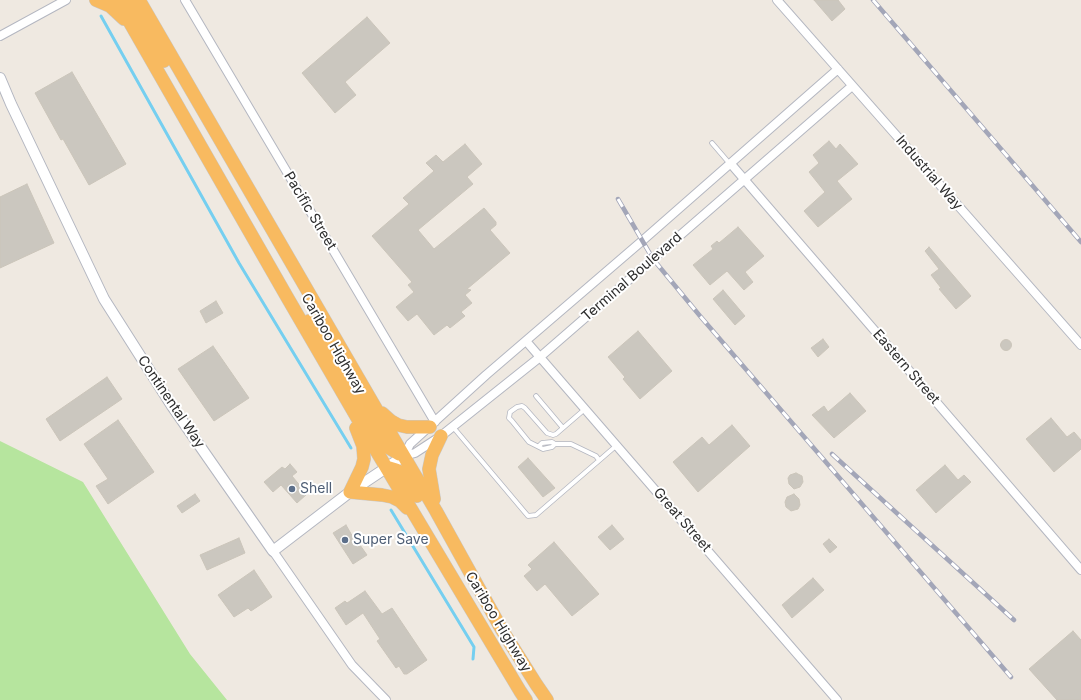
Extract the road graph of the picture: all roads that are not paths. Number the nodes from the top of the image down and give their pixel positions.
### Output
1 (66, 0) edge
2 (96, 0) edge
3 (117, 0) edge
4 (128, 0) edge
5 (139, 0) edge
6 (148, 0) edge
7 (185, 0) edge
8 (777, 0) edge
9 (153, 24) junction
10 (136, 31) junction
11 (0, 36) edge
12 (838, 69) junction
13 (0, 78) edge
14 (852, 86) junction
15 (201, 106) junction
16 (712, 143) dead end
17 (731, 164) junction
18 (745, 180) junction
19 (287, 297) junction
20 (526, 341) junction
21 (1081, 345) edge
22 (540, 357) junction
23 (328, 368) junction
24 (536, 396) dead end
25 (375, 407) junction
26 (585, 409) junction
27 (432, 424) junction
28 (452, 427) junction
29 (563, 428) junction
30 (440, 436) junction
31 (617, 445) junction
32 (404, 456) junction
33 (599, 460) junction
34 (386, 467) junction
35 (350, 492) junction
36 (436, 511) junction
37 (415, 515) junction
38 (273, 551) junction
39 (1081, 570) edge
40 (502, 630) junction
41 (386, 700) edge
42 (526, 700) edge
43 (547, 700) edge
44 (837, 700) edge

1 - 11 street
2 - 10 highway
3 - 10 highway, Cariboo Highway
4 - 15 highway
5 - 9 highway, Cariboo Highway
6 - 9 highway
7 - 27 street, Pacific Street
8 - 12 street, Industrial Way
9 - 15 highway, Cariboo Highway
10 - 19 highway, Cariboo Highway
12 - 14 street, Industrial Way
12 - 17 street, Terminal Boulevard
13 - 38 street, Continental Way
14 - 18 street, Terminal Boulevard
14 - 21 street, Industrial Way
15 - 25 highway, Cariboo Highway
16 - 17 lane
17 - 18 street, Eastern Street
17 - 20 street, Terminal Boulevard
18 - 22 street, Terminal Boulevard
18 - 39 street, Eastern Street
19 - 23 highway, Cariboo Highway
19 - 32 highway
20 - 22 street, Great Street
20 - 27 street, Terminal Boulevard
22 - 26 street, Great Street
22 - 28 street, Terminal Boulevard
23 - 34 highway, Cariboo Highway
23 - 35 highway
24 - 29 lane
25 - 27 highway
25 - 32 highway, Cariboo Highway
26 - 29 lane
26 - 31 street, Great Street
27 - 32 street, Terminal Boulevard
28 - 30 street, Terminal Boulevard
28 - 33 lane
29 - 33 lane
30 - 32 street, Terminal Boulevard
30 - 36 highway
31 - 33 lane
31 - 44 street, Great Street
32 - 34 street, Terminal Boulevard
32 - 36 highway, Cariboo Highway
34 - 35 street, Terminal Boulevard
34 - 37 highway, Cariboo Highway
34 - 40 highway
35 - 37 highway
35 - 38 street, Terminal Boulevard
36 - 40 highway, Cariboo Highway
37 - 42 highway, Cariboo Highway
38 - 41 street, Continental Way
40 - 43 highway, Cariboo Highway

